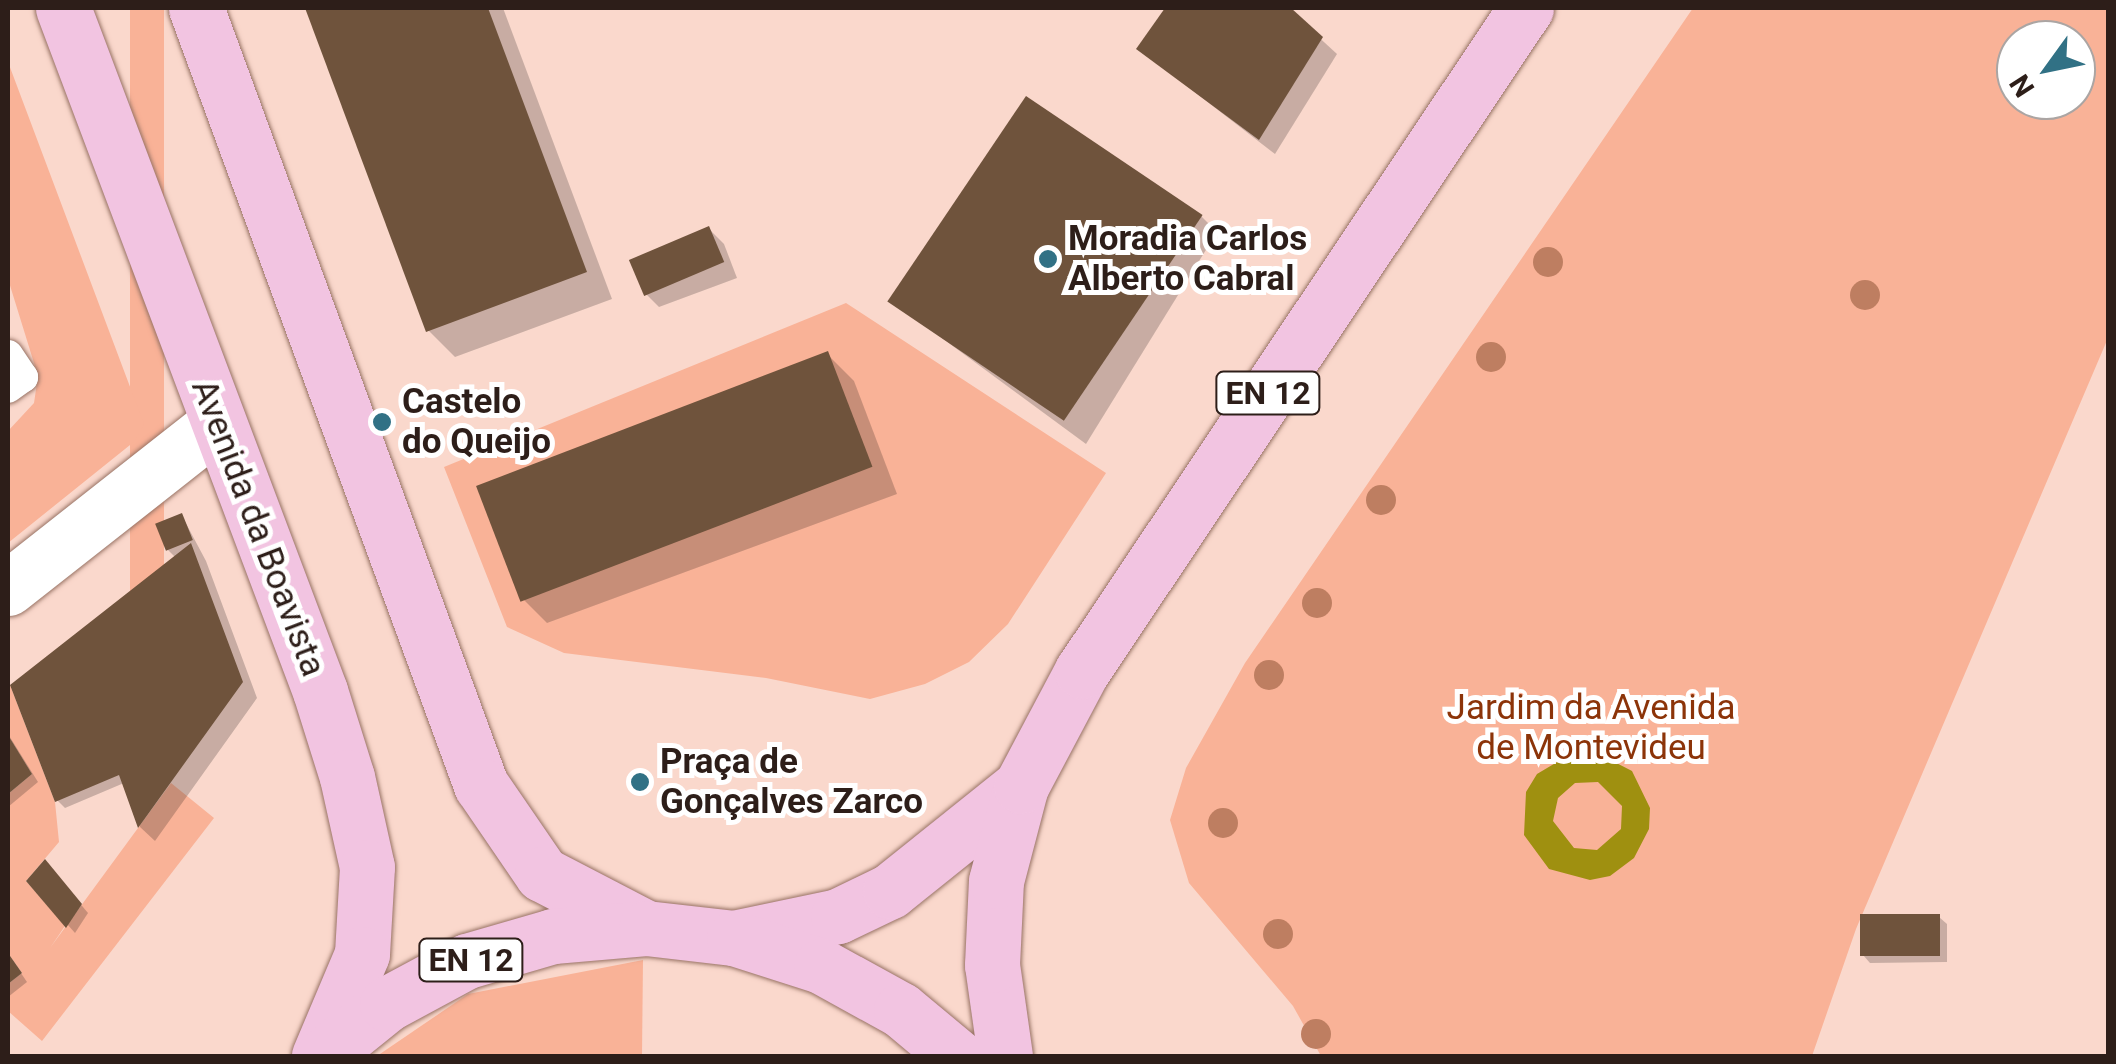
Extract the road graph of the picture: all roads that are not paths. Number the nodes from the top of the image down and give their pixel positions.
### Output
1 (63, 8) edge
2 (196, 8) edge
3 (1526, 8) edge
4 (8, 355) edge
5 (8, 388) edge
6 (218, 423) junction
7 (8, 588) edge
8 (1021, 786) junction
9 (646, 928) junction
10 (734, 938) junction
11 (320, 1056) edge
12 (956, 1056) edge
13 (1005, 1056) edge

1 - 6 main road, Avenida da Boavista
2 - 9 main road
3 - 8 main road, EN 12
4 - 5 lane
6 - 7 street
6 - 11 main road, Avenida da Boavista
8 - 10 main road, EN 12
8 - 13 main road, EN 12
9 - 10 main road, EN 12
9 - 11 main road, EN 12
10 - 12 main road, EN 12

